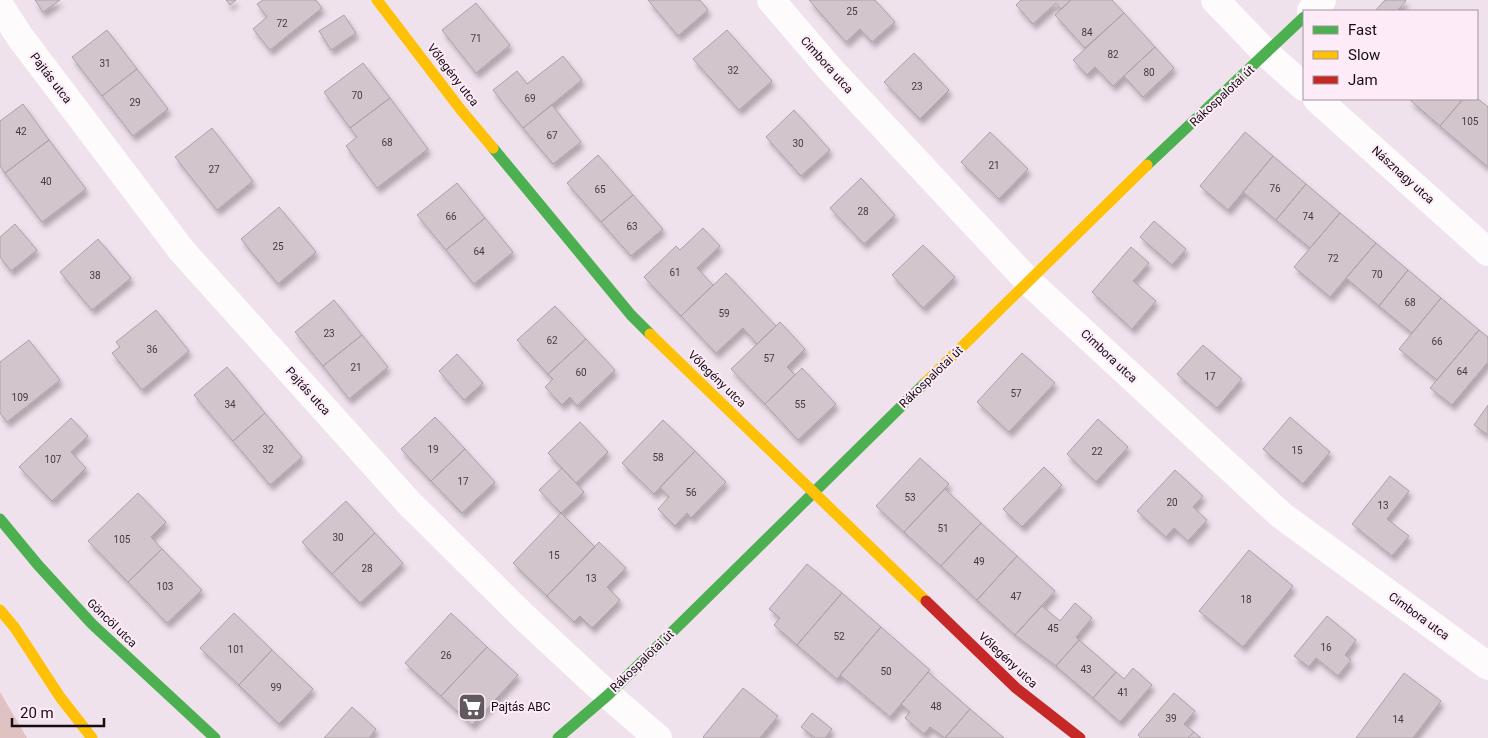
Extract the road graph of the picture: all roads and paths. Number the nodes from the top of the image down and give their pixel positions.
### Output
1 (377, 0) edge
2 (770, 0) edge
3 (1215, 0) edge
4 (1322, 0) edge
5 (0, 6) edge
6 (1311, 10) edge
7 (1303, 19) edge
8 (1267, 54) junction
9 (1303, 86) edge
10 (1318, 100) edge
11 (1488, 252) edge
12 (1029, 282) junction
13 (814, 493) junction
14 (0, 519) edge
15 (0, 610) edge
16 (1488, 666) edge
17 (608, 695) junction
18 (92, 738) edge
19 (215, 738) edge
20 (558, 738) edge
21 (658, 738) edge
22 (1080, 738) edge

1 - 13 street, Vőlegény utca
2 - 12 street, Cimbora utca
3 - 8 street
4 - 6 street
5 - 17 street, Pajtás utca
7 - 8 street, Rákospalotai út
8 - 9 street
8 - 12 street, Rákospalotai út
10 - 11 street, Násznagy utca
12 - 13 street, Rákospalotai út
12 - 16 street, Cimbora utca
13 - 17 street, Rákospalotai út
13 - 22 street, Vőlegény utca
14 - 19 street, Göncöl utca
15 - 18 street
17 - 20 street, Rákospalotai út
17 - 21 street, Pajtás utca

